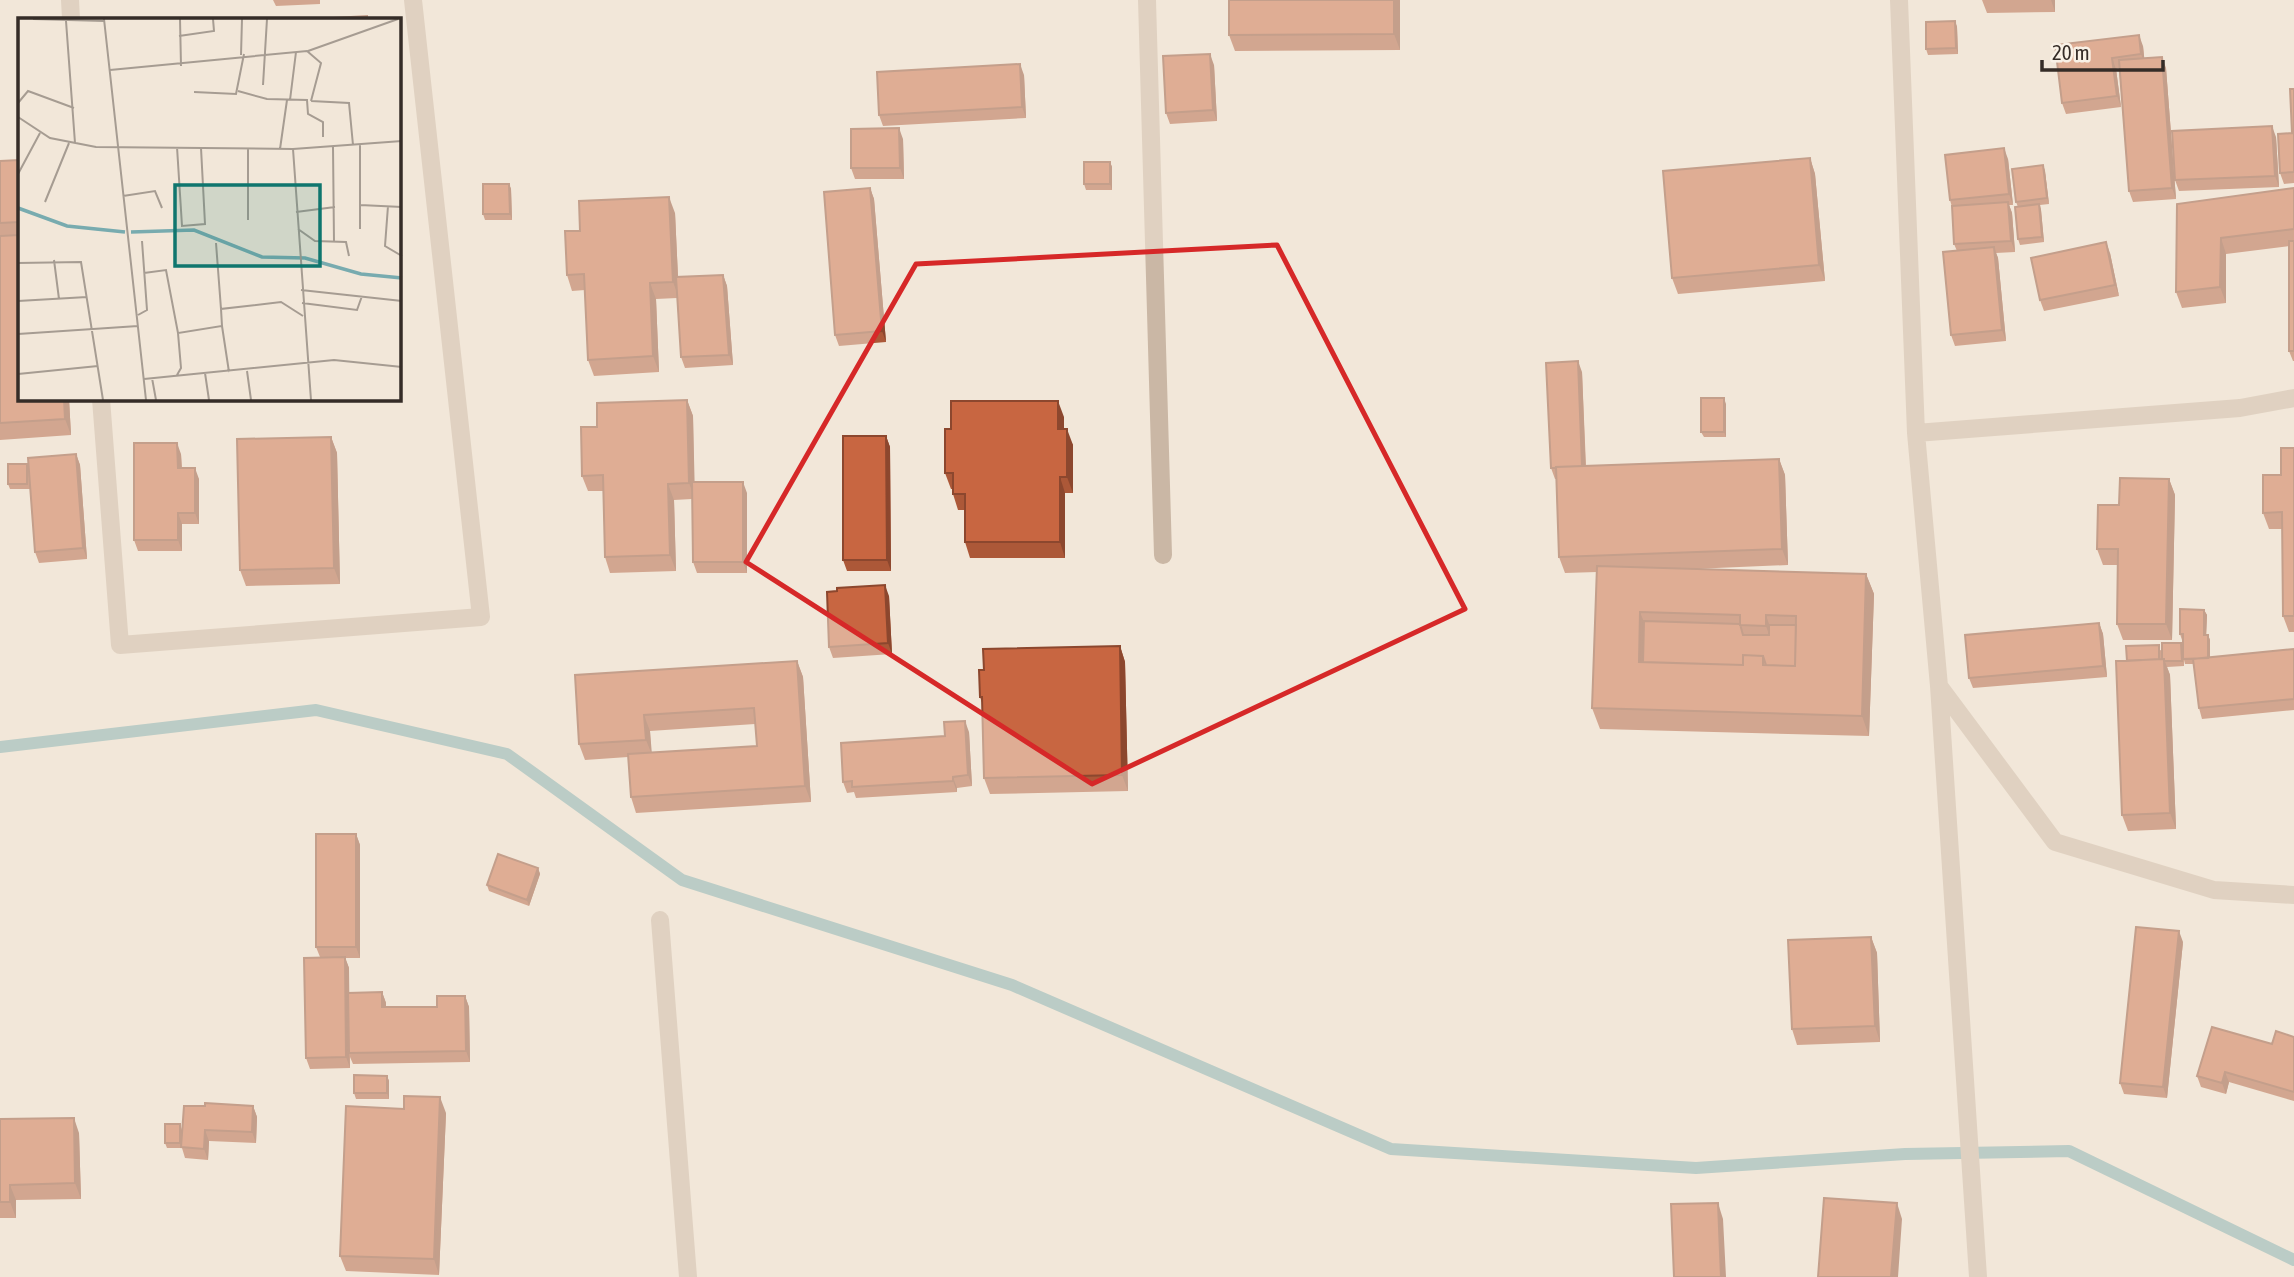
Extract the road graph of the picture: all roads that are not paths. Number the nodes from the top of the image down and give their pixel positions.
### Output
1 (70, 0) edge
2 (413, 0) edge
3 (1147, 0) edge
4 (1899, 0) edge
5 (71, 18) edge
6 (2294, 398) edge
7 (101, 401) edge
8 (1916, 432) junction
9 (1163, 555) dead end
10 (1939, 686) junction
11 (2294, 895) edge
12 (660, 920) dead end
13 (688, 1277) edge
14 (1978, 1277) edge

1 - 5 street
2 - 7 street
3 - 9 street
4 - 8 street
6 - 8 street
8 - 10 street
10 - 11 street
10 - 14 street
12 - 13 street

